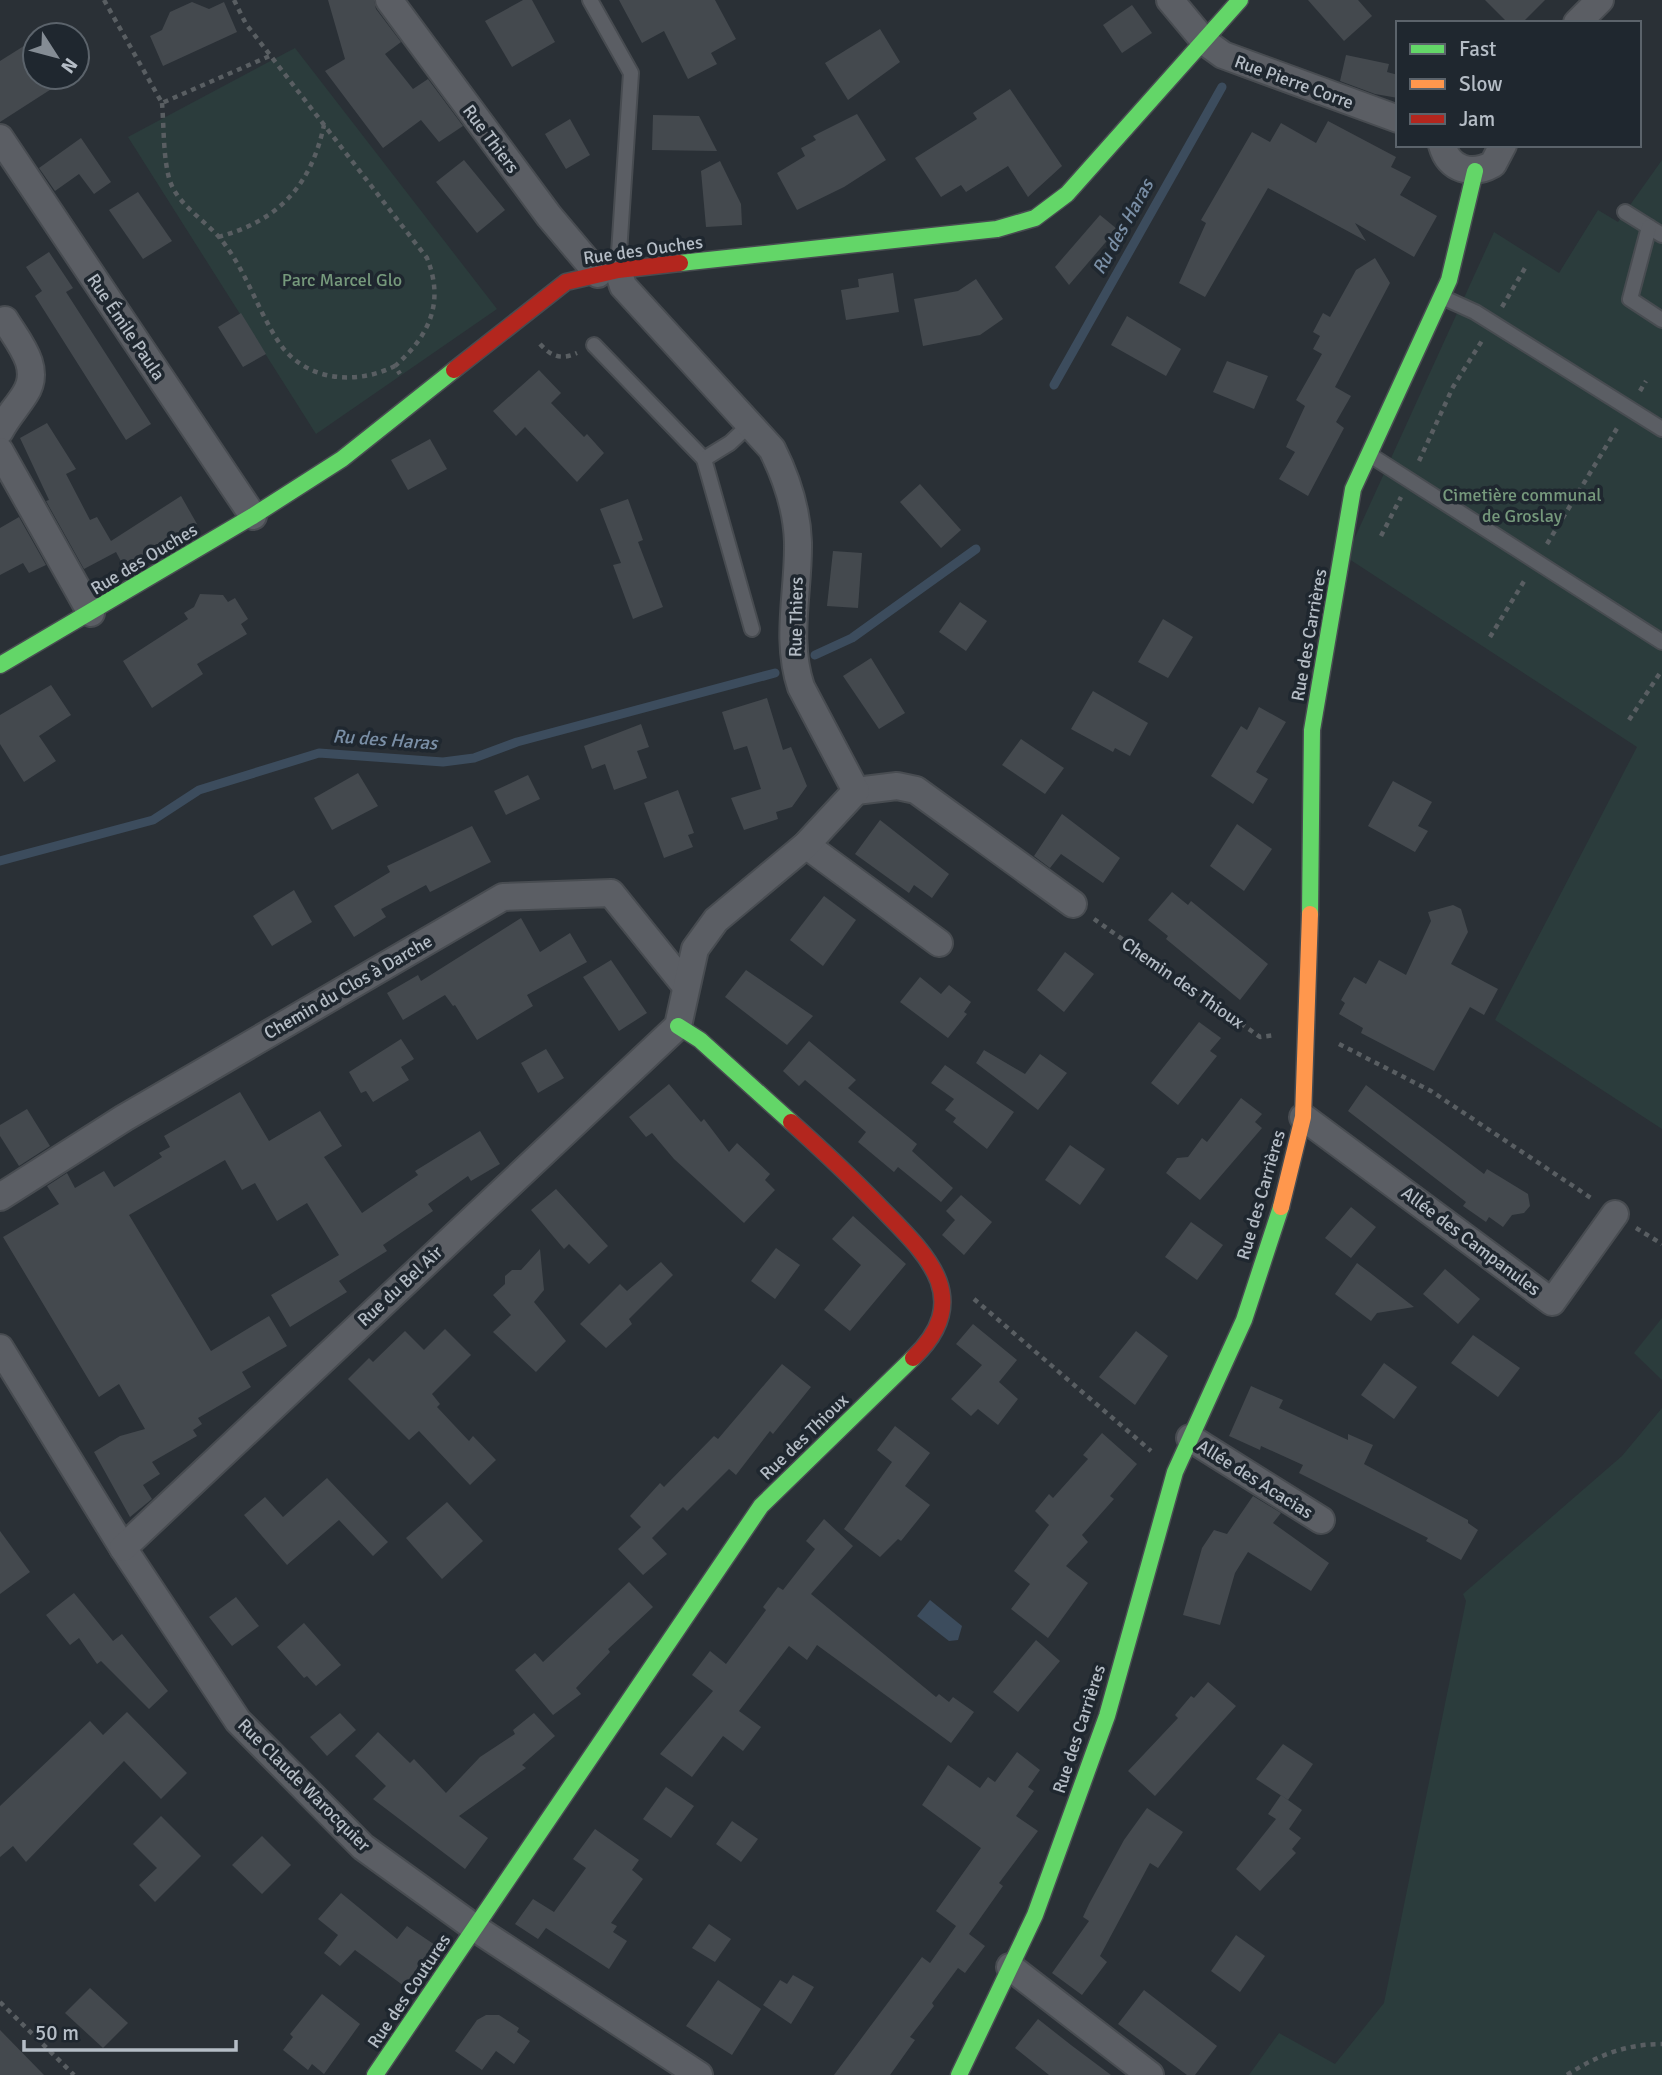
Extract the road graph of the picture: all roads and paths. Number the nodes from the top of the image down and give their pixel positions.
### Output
1 (104, 0) edge
2 (234, 0) edge
3 (389, 0) edge
4 (590, 0) edge
5 (1170, 0) edge
6 (1240, 0) edge
7 (1600, 0) edge
8 (1579, 21) edge
9 (1205, 42) junction
10 (272, 55) junction
11 (162, 103) junction
12 (1396, 118) edge
13 (324, 124) junction
14 (0, 138) edge
15 (1443, 147) edge
16 (1502, 147) edge
17 (1475, 171) junction
18 (1625, 212) dead end
19 (1649, 227) junction
20 (1662, 235) edge
21 (218, 237) junction
22 (1525, 268) dead end
23 (608, 272) junction
24 (1441, 296) junction
25 (5, 320) dead end
26 (520, 320) junction
27 (1662, 320) edge
28 (1492, 323) junction
29 (594, 345) joint
30 (395, 366) junction
31 (1646, 381) dead end
32 (418, 401) junction
33 (1629, 408) junction
34 (748, 426) junction
35 (1662, 429) edge
36 (0, 431) edge
37 (0, 452) edge
38 (1369, 454) junction
39 (704, 459) junction
40 (1410, 480) junction
41 (253, 516) junction
42 (1377, 543) dead end
43 (1536, 561) junction
44 (91, 613) junction
45 (752, 629) dead end
46 (1490, 637) dead end
47 (1662, 642) edge
48 (0, 665) edge
49 (1662, 670) edge
50 (1629, 719) dead end
51 (856, 791) junction
52 (806, 845) junction
53 (1073, 904) joint
54 (939, 943) dead end
55 (685, 985) junction
56 (678, 1026) junction
57 (1308, 1029) junction
58 (1303, 1117) junction
59 (0, 1197) edge
60 (1615, 1214) junction
61 (1662, 1244) edge
62 (942, 1292) junction
63 (0, 1348) edge
64 (1190, 1438) junction
65 (1175, 1472) junction
66 (1321, 1520) dead end
67 (123, 1548) junction
68 (475, 1928) junction
69 (1010, 1968) junction
70 (0, 2002) edge
71 (1662, 2044) edge
72 (74, 2075) edge
73 (375, 2075) edge
74 (699, 2075) edge
75 (959, 2075) edge
76 (1150, 2075) edge
77 (1567, 2075) edge

1 - 11 path
2 - 10 path
3 - 23 street, Rue Thiers
4 - 23 lane
5 - 9 street, Rue Pierre Corre
6 - 9 street, Rue des Ouches
7 - 8 street
9 - 12 street, Rue Pierre Corre
9 - 23 street, Rue des Ouches
10 - 11 path
10 - 13 path
11 - 21 path
13 - 21 path
13 - 30 path
14 - 41 street, Rue Émile Paula
15 - 17 street
16 - 17 street
17 - 24 street, Rue des Carrières
18 - 19 lane
19 - 20 lane
19 - 27 lane
21 - 30 path
22 - 28 path
23 - 26 street, Rue des Ouches
23 - 34 street, Rue Thiers
24 - 28 lane
24 - 38 street, Rue des Carrières
25 - 36 street
26 - 29 path
26 - 32 street, Rue des Ouches
28 - 33 lane
28 - 40 path
29 - 39 lane
30 - 32 path
31 - 33 path
32 - 41 street, Rue des Ouches
33 - 35 lane
33 - 43 path
34 - 39 lane
34 - 51 street, Rue Thiers
37 - 44 street
38 - 40 lane
38 - 57 street, Rue des Carrières
39 - 45 lane
40 - 42 path
40 - 43 lane
41 - 44 street, Rue des Ouches
43 - 46 path
43 - 47 lane
44 - 48 street, Rue des Ouches
49 - 50 path
51 - 52 street
51 - 53 street
52 - 54 street
52 - 55 street
53 - 57 path, Chemin des Thioux
55 - 56 street
55 - 59 street, Chemin du Clos à Darche
56 - 62 street, Rue des Thioux
56 - 67 street, Rue du Bel Air
57 - 58 street, Rue des Carrières
57 - 60 path
58 - 60 street, Allée des Campanules
58 - 64 street, Rue des Carrières
60 - 61 path
62 - 65 path
62 - 68 street, Rue des Thioux
63 - 67 street, Rue Claude Warocquier
64 - 65 street, Rue des Carrières
64 - 66 street, Allée des Acacias
65 - 69 street, Rue des Carrières
67 - 68 street, Rue Claude Warocquier
68 - 73 street, Rue des Coutures
68 - 74 street, Rue Claude Warocquier
69 - 75 street, Rue des Carrières
69 - 76 street
70 - 72 path
71 - 77 path

